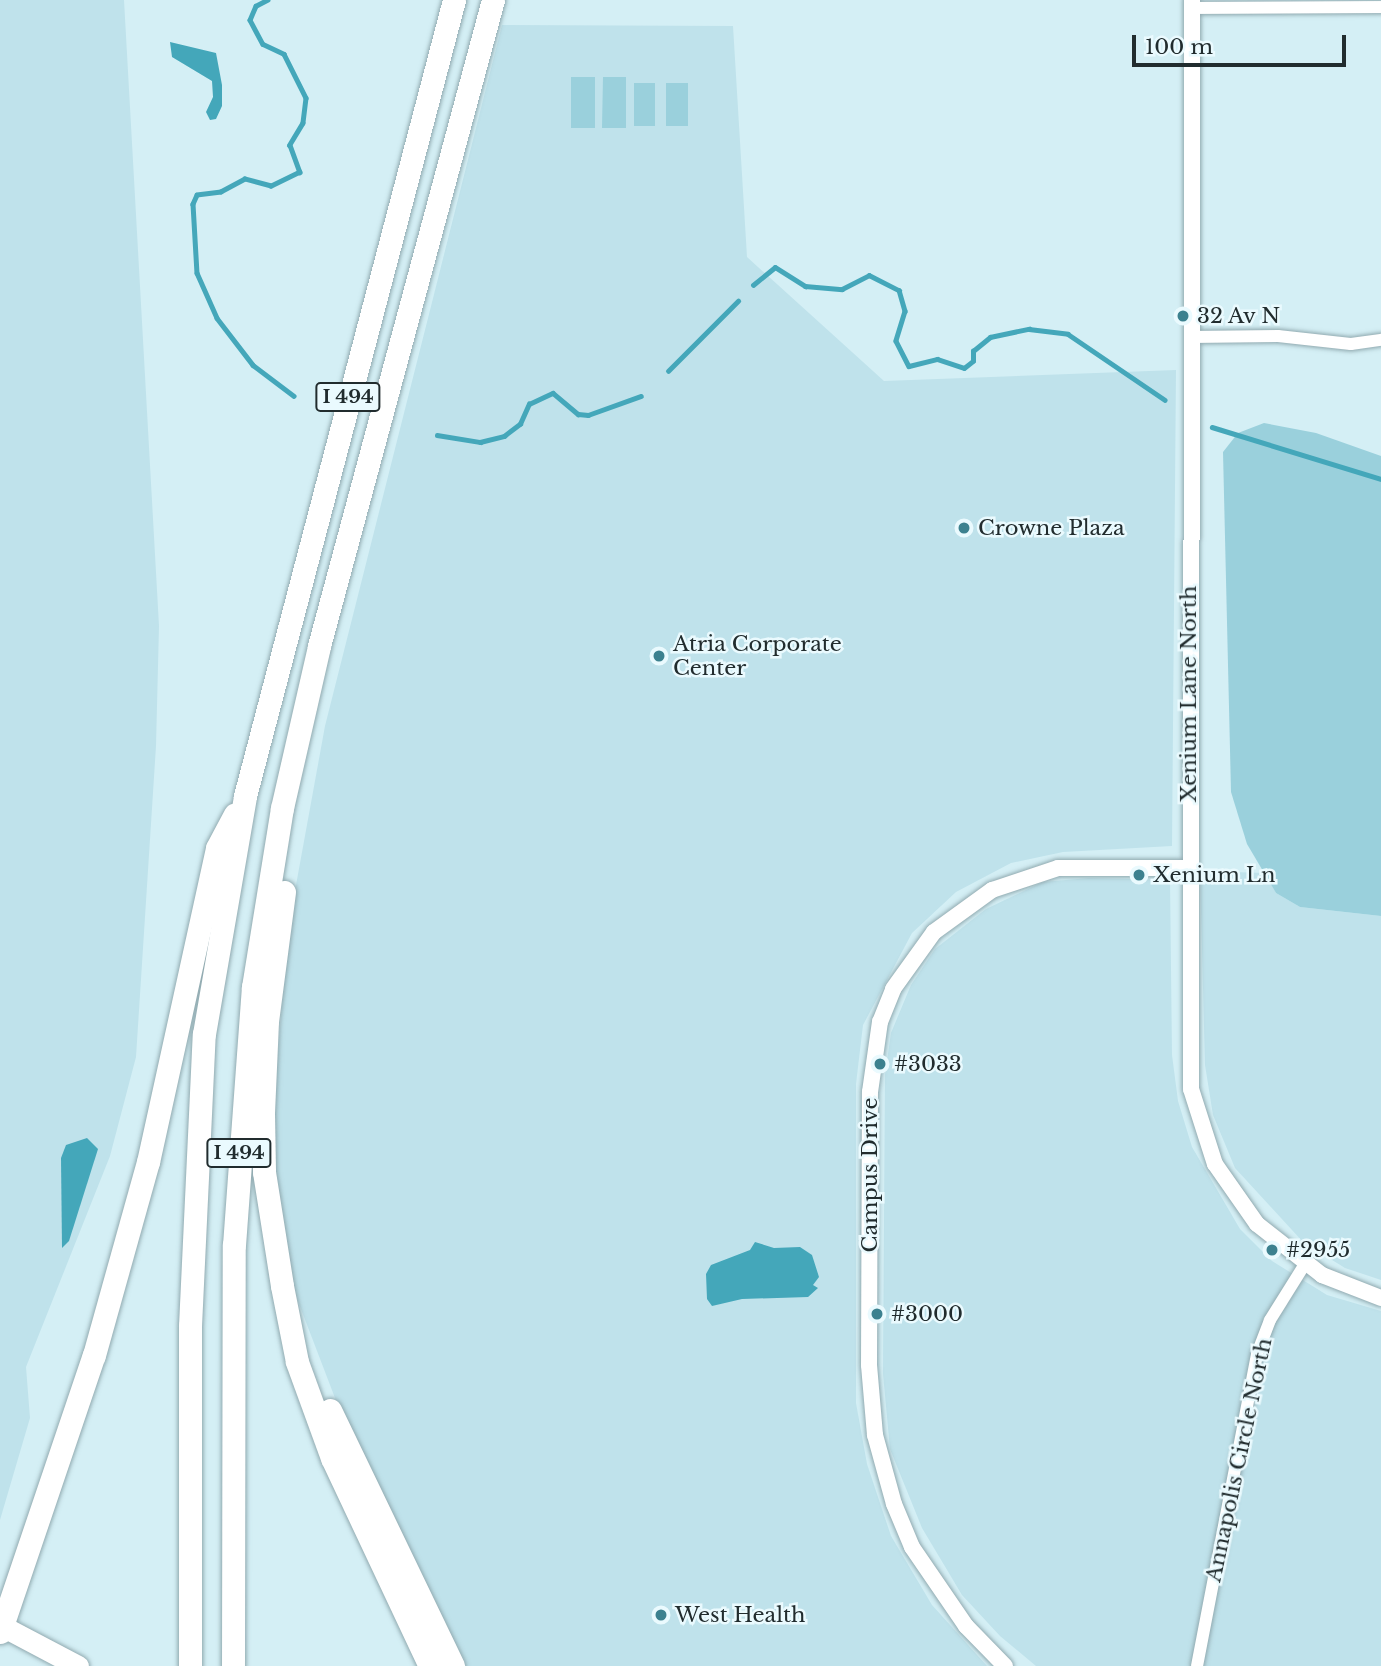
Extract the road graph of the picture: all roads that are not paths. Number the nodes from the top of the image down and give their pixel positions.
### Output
1 (454, 0) edge
2 (493, 0) edge
3 (1192, 4) edge
4 (1381, 7) edge
5 (1190, 337) junction
6 (1381, 340) edge
7 (319, 646) junction
8 (245, 796) junction
9 (1188, 868) junction
10 (1305, 1264) junction
11 (1381, 1298) edge
12 (285, 1302) junction
13 (1, 1629) edge
14 (78, 1666) edge
15 (190, 1666) edge
16 (233, 1666) edge
17 (430, 1666) edge
18 (453, 1666) edge
19 (1005, 1666) edge
20 (1197, 1666) edge

1 - 8 highway, I 494
2 - 7 highway, I 494
3 - 4 street
3 - 5 street, Xenium Lane North
5 - 6 street
5 - 9 street, Xenium Lane North
7 - 12 highway
7 - 16 highway, I 494
8 - 13 highway
8 - 15 highway, I 494
9 - 10 street, Xenium Lane North
9 - 19 street, Campus Drive
10 - 11 street, Xenium Lane North
10 - 20 street, Annapolis Circle North
12 - 17 highway
12 - 18 highway
13 - 14 highway

